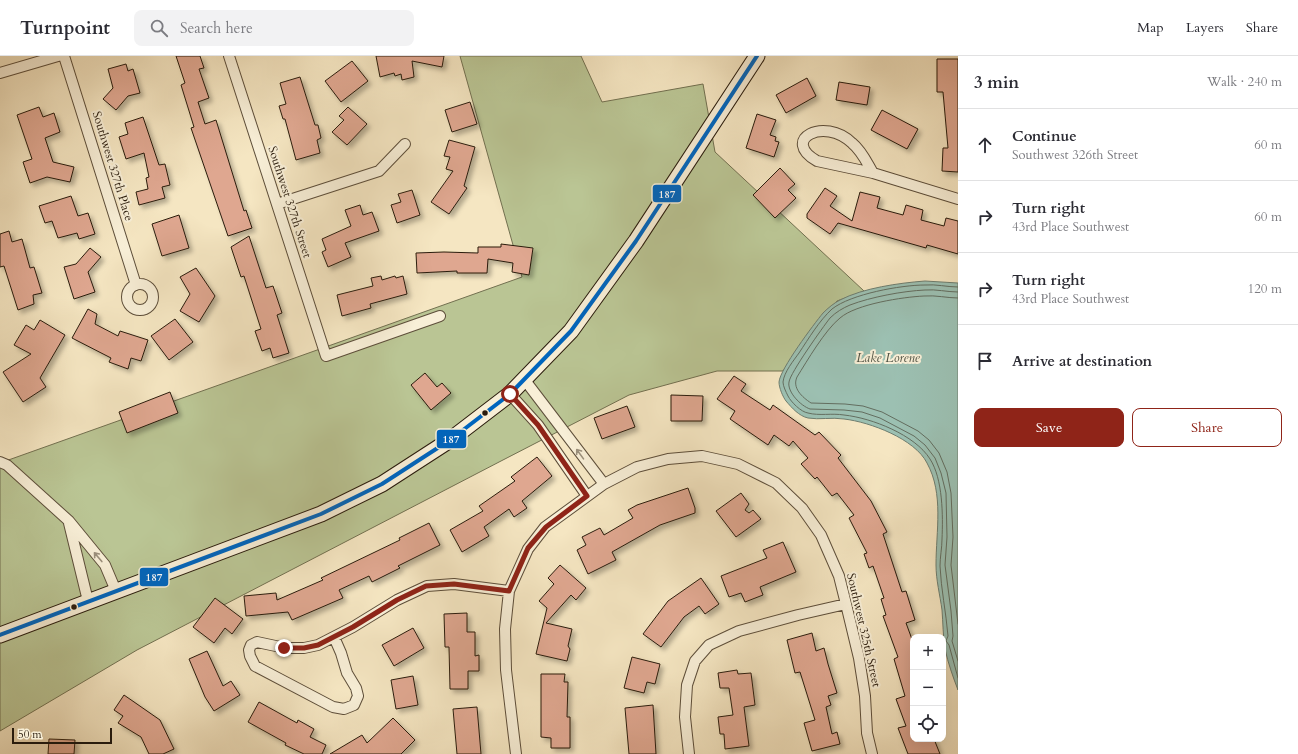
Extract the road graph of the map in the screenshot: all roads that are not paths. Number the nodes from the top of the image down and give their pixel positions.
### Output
1 (58, 56) edge
2 (64, 56) edge
3 (229, 56) edge
4 (757, 56) edge
5 (0, 73) edge
6 (405, 144) dead end
7 (873, 173) junction
8 (958, 199) edge
9 (276, 204) junction
10 (136, 285) dead end
11 (440, 316) dead end
12 (524, 379) junction
13 (510, 394) junction
14 (0, 462) edge
15 (604, 484) junction
16 (587, 496) junction
17 (69, 521) junction
18 (116, 591) junction
19 (509, 591) junction
20 (88, 601) junction
21 (846, 604) junction
22 (0, 635) edge
23 (334, 637) junction
24 (516, 754) edge
25 (689, 754) edge
26 (872, 754) edge

1 - 5 street
2 - 10 street, Southwest 327th Place
3 - 9 street, Southwest 327th Street
4 - 12 main road
6 - 9 street
7 - 7 street
7 - 8 street
9 - 11 street, Southwest 327th Street
12 - 13 main road
15 -> 12 street
13 - 16 street
13 - 18 main road
14 - 17 street
15 - 16 street, Southwest 325th Street
15 - 21 street, Southwest 325th Street
16 - 19 street, Southwest 325th Street
18 -> 17 street
17 - 20 street
18 - 20 main road
19 - 23 street
19 - 24 street, Southwest 325th Street
20 - 22 main road
21 - 25 street
21 - 26 street, Southwest 325th Street
23 - 23 street

